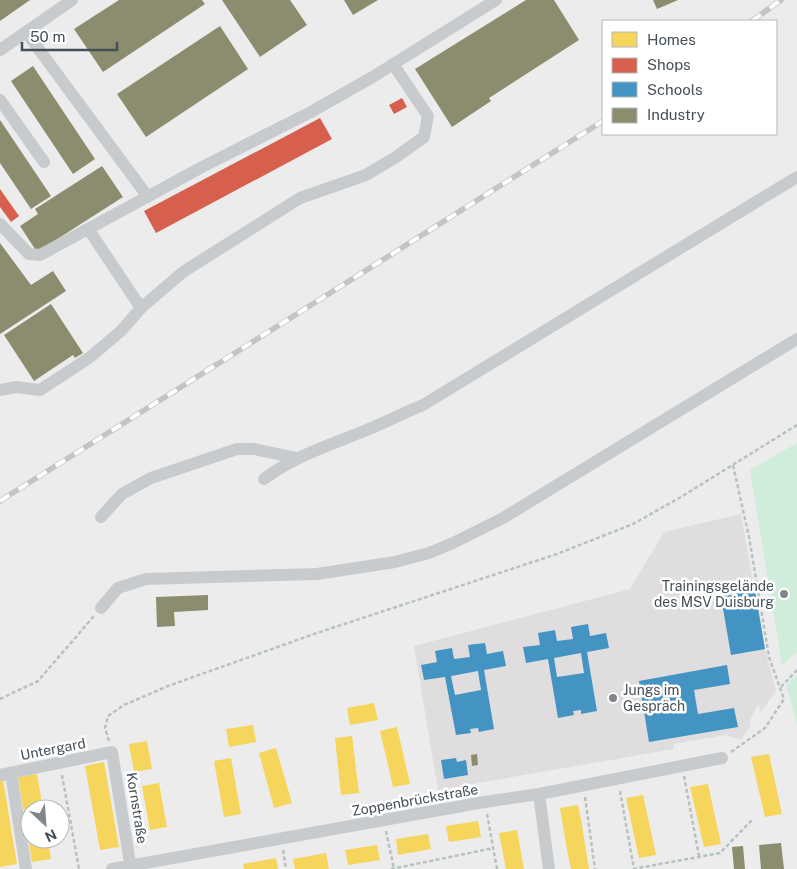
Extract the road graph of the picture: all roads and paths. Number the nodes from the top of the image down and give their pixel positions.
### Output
1 (72, 0) edge
2 (496, 0) edge
3 (58, 4) edge
4 (26, 32) junction
5 (0, 50) edge
6 (394, 64) junction
7 (0, 100) edge
8 (44, 162) dead end
9 (797, 176) edge
10 (148, 197) junction
11 (0, 224) edge
12 (89, 230) junction
13 (141, 308) junction
14 (797, 339) edge
15 (0, 390) edge
16 (797, 425) edge
17 (297, 458) junction
18 (733, 465) junction
19 (264, 479) dead end
20 (101, 517) dead end
21 (101, 608) joint
22 (797, 670) edge
23 (781, 687) junction
24 (0, 699) edge
25 (112, 752) junction
26 (722, 758) joint
27 (60, 764) junction
28 (683, 766) junction
29 (5, 774) edge
30 (618, 780) junction
31 (583, 786) junction
32 (539, 794) junction
33 (484, 802) junction
34 (753, 819) dead end
35 (384, 821) junction
36 (280, 839) junction
37 (494, 848) junction
38 (699, 856) junction
39 (131, 867) edge
40 (26, 869) edge
41 (79, 869) edge
42 (112, 869) edge
43 (286, 869) edge
44 (392, 869) edge
45 (497, 869) edge
46 (549, 869) edge
47 (595, 869) edge
48 (633, 869) edge

1 - 3 street
2 - 6 street
3 - 4 street
4 - 5 street
4 - 10 street
6 - 10 street
6 - 13 street
7 - 8 street
9 - 17 street
10 - 12 street
11 - 12 street
12 - 13 street
13 - 15 street
14 - 21 street
16 - 18 path
17 - 19 street
17 - 20 street
18 - 23 path
18 - 25 path
21 - 24 path
22 - 23 path
23 - 26 path
25 - 27 street, Untergard
25 - 39 street, Kornstraße
26 - 28 street, Zoppenbrückstraße
27 - 29 street, Untergard
27 - 41 path
28 - 30 street, Zoppenbrückstraße
28 - 38 path
29 - 40 street
30 - 31 street, Zoppenbrückstraße
30 - 48 path
31 - 32 street, Zoppenbrückstraße
31 - 47 path
32 - 33 street, Zoppenbrückstraße
32 - 46 street
33 - 35 street, Zoppenbrückstraße
33 - 37 path
34 - 38 path
35 - 36 street, Zoppenbrückstraße
35 - 44 path
36 - 39 street, Zoppenbrückstraße
36 - 43 path
37 - 44 path
37 - 45 path
38 - 48 path
39 - 42 street, Zoppenbrückstraße

